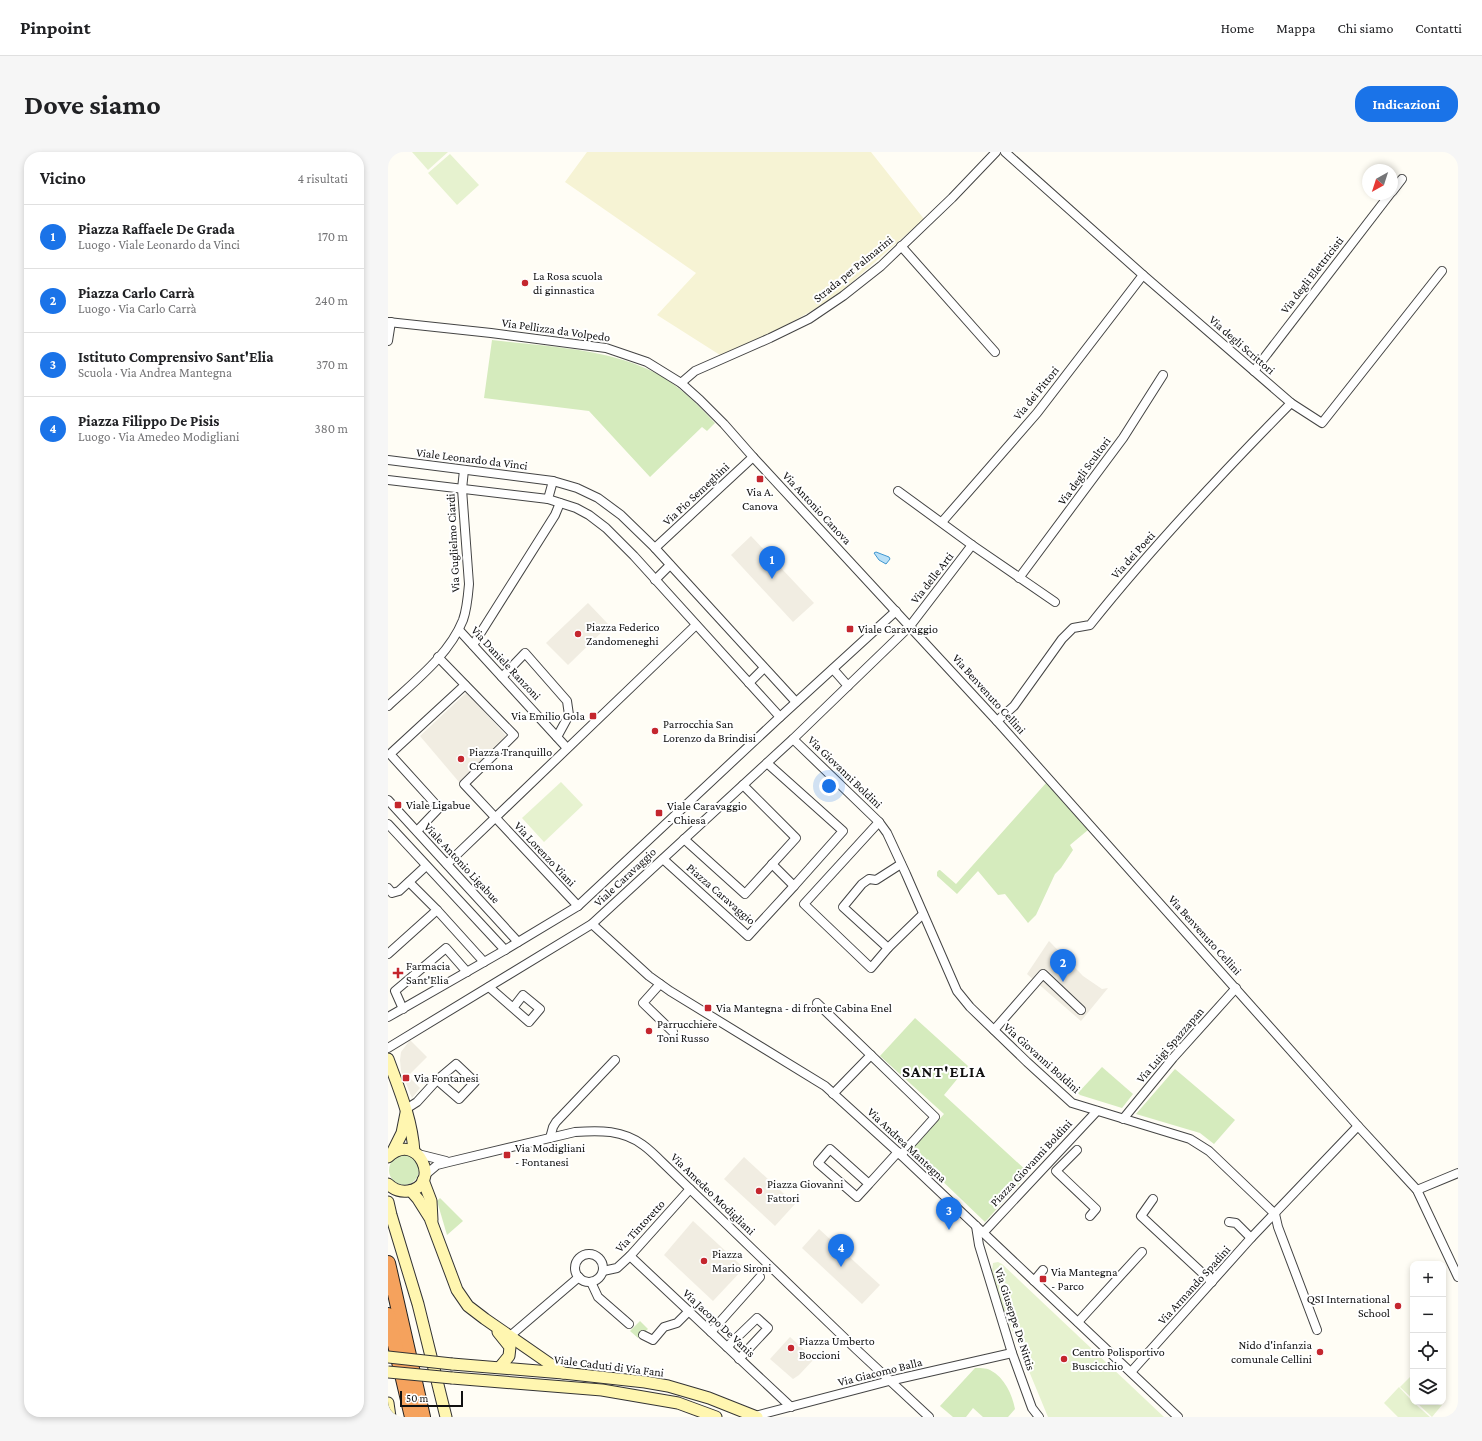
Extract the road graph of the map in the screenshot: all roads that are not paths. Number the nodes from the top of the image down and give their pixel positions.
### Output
1 (996, 152) edge
2 (1005, 152) edge
3 (1402, 178) dead end
4 (1398, 183) edge
5 (1386, 200) edge
6 (901, 246) junction
7 (1442, 271) dead end
8 (1143, 275) junction
9 (389, 322) edge
10 (388, 341) edge
11 (995, 352) dead end
12 (1254, 371) junction
13 (1163, 375) dead end
14 (681, 383) junction
15 (1291, 403) junction
16 (722, 421) joint
17 (753, 457) junction
18 (388, 460) edge
19 (464, 470) junction
20 (388, 480) edge
21 (553, 481) junction
22 (462, 489) junction
23 (898, 491) dead end
24 (548, 499) junction
25 (560, 503) junction
26 (942, 522) junction
27 (972, 545) junction
28 (655, 548) junction
29 (670, 565) junction
30 (1020, 578) junction
31 (656, 580) junction
32 (1055, 602) dead end
33 (896, 611) junction
34 (696, 625) junction
35 (910, 626) junction
36 (459, 630) junction
37 (473, 645) junction
38 (438, 657) junction
39 (764, 668) junction
40 (833, 669) junction
41 (502, 677) junction
42 (749, 683) junction
43 (465, 685) junction
44 (848, 686) junction
45 (796, 702) junction
46 (388, 706) edge
47 (780, 717) junction
48 (997, 721) junction
49 (557, 737) junction
50 (793, 739) junction
51 (567, 748) junction
52 (767, 763) junction
53 (743, 785) junction
54 (388, 800) edge
55 (495, 818) junction
56 (879, 822) junction
57 (388, 824) edge
58 (417, 831) junction
59 (684, 839) junction
60 (663, 859) junction
61 (447, 864) junction
62 (772, 864) junction
63 (901, 864) junction
64 (426, 866) junction
65 (409, 882) junction
66 (794, 886) junction
67 (388, 888) edge
68 (578, 906) junction
69 (437, 910) junction
70 (923, 914) junction
71 (592, 924) junction
72 (518, 942) junction
73 (888, 948) junction
74 (504, 950) junction
75 (388, 954) edge
76 (484, 962) junction
77 (467, 972) junction
78 (660, 984) junction
79 (489, 987) junction
80 (1236, 988) junction
81 (817, 1003) dead end
82 (403, 1008) junction
83 (513, 1008) dead end
84 (1081, 1010) dead end
85 (388, 1017) edge
86 (994, 1030) junction
87 (673, 1032) dead end
88 (388, 1048) edge
89 (871, 1055) junction
90 (388, 1059) edge
91 (615, 1060) dead end
92 (437, 1080) junction
93 (834, 1094) junction
94 (406, 1110) junction
95 (1098, 1111) junction
96 (1123, 1119) junction
97 (1358, 1126) junction
98 (550, 1138) junction
99 (1077, 1150) dead end
100 (416, 1153) junction
101 (900, 1153) junction
102 (390, 1155) edge
103 (449, 1162) junction
104 (1458, 1173) edge
105 (424, 1178) junction
106 (388, 1184) edge
107 (869, 1184) junction
108 (690, 1189) junction
109 (1417, 1190) junction
110 (407, 1191) junction
111 (1153, 1199) dead end
112 (388, 1202) edge
113 (1276, 1214) junction
114 (391, 1215) junction
115 (1090, 1216) dead end
116 (1229, 1222) dead end
117 (433, 1226) junction
118 (976, 1226) junction
119 (983, 1233) junction
120 (1251, 1238) junction
121 (1142, 1252) dead end
122 (630, 1256) junction
123 (388, 1263) edge
124 (1043, 1270) dead end
125 (603, 1271) junction
126 (579, 1277) junction
127 (760, 1277) dead end
128 (1458, 1277) edge
129 (1034, 1281) junction
130 (591, 1282) junction
131 (1212, 1282) junction
132 (689, 1311) junction
133 (388, 1315) edge
134 (485, 1319) junction
135 (1078, 1322) junction
136 (629, 1324) dead end
137 (1317, 1330) dead end
138 (711, 1332) junction
139 (643, 1335) dead end
140 (510, 1336) junction
141 (727, 1347) junction
142 (1012, 1353) junction
143 (388, 1357) edge
144 (739, 1358) junction
145 (500, 1367) junction
146 (388, 1372) edge
147 (1131, 1372) junction
148 (563, 1373) junction
149 (889, 1381) junction
150 (388, 1402) edge
151 (791, 1407) junction
152 (416, 1413) edge
153 (756, 1416) edge
154 (390, 1417) edge
155 (446, 1417) edge
156 (716, 1417) edge
157 (929, 1417) edge
158 (1039, 1417) edge
159 (1178, 1417) edge

1 - 6 street, Strada per Palmarini
2 - 8 street, Via degli Scrittori
3 - 4 street, Via degli Elettricisti
5 - 12 street, Via degli Elettricisti
6 - 11 street
6 - 14 street, Strada per Palmarini
7 - 15 street, Via degli Scrittori
8 - 12 street, Via degli Scrittori
8 - 26 street, Via dei Pittori
9 - 10 street
9 - 14 street, Via Pellizza da Volpedo
12 - 15 street, Via degli Scrittori
13 - 30 street, Via degli Scultori
14 - 16 street, Via Pellizza da Volpedo
15 - 48 street, Via dei Poeti
16 - 17 street, Via Antonio Canova
17 - 28 street, Via Pio Semeghini
17 - 33 street, Via Antonio Canova
18 - 19 street, Viale Leonardo da Vinci
19 - 21 street, Viale Leonardo da Vinci
19 - 22 street, Via Guglielmo Ciardi
20 - 22 street
21 - 24 street
21 - 28 street, Viale Leonardo da Vinci
22 - 24 street
22 - 36 street, Via Guglielmo Ciardi
23 - 26 street
24 - 25 street
25 - 31 street
25 - 37 street
26 - 27 street
27 - 30 street
27 - 35 street, Via delle Arti
28 - 29 street, Viale Leonardo da Vinci
29 - 31 street
29 - 39 street, Viale Leonardo da Vinci
30 - 32 street
31 - 34 street
33 - 35 street
33 - 40 street, Viale Caravaggio
34 - 42 street
34 - 51 street
35 - 44 street, Viale Caravaggio
35 - 48 street, Via Benvenuto Cellini
36 - 37 street, Via Daniele Ranzoni
36 - 38 street, Via Guglielmo Ciardi
37 - 41 street, Via Daniele Ranzoni
38 - 43 street
38 - 46 street, Via Guglielmo Ciardi
39 - 42 street
39 - 45 street, Viale Leonardo da Vinci
40 - 44 street
40 - 45 street, Viale Caravaggio
41 - 49 street, Via Daniele Ranzoni
41 - 49 street
42 - 47 street
43 - 55 street
43 - 58 street
44 - 50 street, Viale Caravaggio
45 - 47 street, Viale Caravaggio
47 - 68 street, Viale Caravaggio
48 - 80 street, Via Benvenuto Cellini
49 - 51 street, Via Daniele Ranzoni
50 - 52 street, Viale Caravaggio
50 - 56 street, Via Giovanni Boldini
51 - 55 street
52 - 53 street, Viale Caravaggio
52 - 66 street, Piazza Caravaggio
53 - 59 street, Viale Caravaggio
53 - 62 street, Piazza Caravaggio
54 - 58 street, Viale Antonio Ligabue
55 - 61 street
55 - 68 street, Via Lorenzo Viani
56 - 63 street, Via Giovanni Boldini
56 - 73 street, Via Giovanni Boldini
57 - 64 street
58 - 61 street, Viale Antonio Ligabue
59 - 60 street, Viale Caravaggio
59 - 62 street, Piazza Caravaggio
60 - 66 street, Piazza Caravaggio
60 - 71 street, Viale Caravaggio
61 - 72 street, Viale Antonio Ligabue
62 - 66 street
63 - 70 street, Via Giovanni Boldini
63 - 73 street
64 - 65 street
64 - 74 street
65 - 67 street
65 - 69 street
68 - 72 street, Viale Caravaggio
69 - 75 street
69 - 76 street
70 - 73 street, Via Giovanni Boldini
70 - 86 street, Via Giovanni Boldini
71 - 78 street, Via Andrea Mantegna
71 - 79 street, Viale Caravaggio
72 - 74 street, Viale Caravaggio
74 - 76 street, Viale Caravaggio
76 - 77 street, Viale Caravaggio
77 - 82 street, Viale Caravaggio
77 - 82 street
78 - 87 street
78 - 93 street, Via Andrea Mantegna
79 - 83 street
79 - 88 street, Viale Caravaggio
80 - 96 street, Via Luigi Spazzapan
80 - 97 street, Via Benvenuto Cellini
81 - 89 street
82 - 85 street, Viale Caravaggio
84 - 86 street
86 - 95 street, Via Giovanni Boldini
89 - 93 street
89 - 101 street
90 - 94 street
91 - 98 street
92 - 92 street
92 - 94 street
93 - 101 street, Via Andrea Mantegna
94 - 100 street
94 - 102 street
95 - 96 street, Via Giovanni Boldini
95 - 119 street, Piazza Giovanni Boldini
96 - 113 street, Via Giovanni Boldini
97 - 109 street, Via Benvenuto Cellini
97 - 113 street, Via Armando Spadini
98 - 103 street, Via Amedeo Modigliani
98 - 108 street, Via Amedeo Modigliani
99 - 115 street
100 - 102 street
100 - 103 street, Via Amedeo Modigliani
100 - 105 street
101 - 107 street
101 - 118 street, Via Andrea Mantegna
103 - 105 street, Via Amedeo Modigliani
104 - 109 street
105 - 110 street
105 - 117 street
106 - 110 street
107 - 107 street
108 - 122 street, Via Tintoretto
108 - 149 street, Via Amedeo Modigliani
109 - 128 street, Via Benvenuto Cellini
110 - 114 street
110 - 117 street
111 - 131 street
112 - 114 street
113 - 120 street, Via Armando Spadini
113 - 137 street
114 - 155 street
116 - 120 street
117 - 134 street
118 - 119 street, Via Andrea Mantegna
118 - 142 street, Via Giuseppe De Nittis
119 - 129 street, Via Andrea Mantegna
120 - 131 street, Via Armando Spadini
121 - 135 street
122 - 125 street, Via Tintoretto
122 - 132 street, Via Jacopo De Vanis
123 - 152 highway
124 - 129 street
125 - 126 street
125 - 130 street
126 - 130 street
126 - 140 street
127 - 138 street
129 - 135 street, Via Andrea Mantegna
130 - 136 street
131 - 147 street, Via Armando Spadini
132 - 138 street, Via Jacopo De Vanis
132 - 139 street
133 - 152 highway
134 - 140 street
134 - 145 street
135 - 147 street, Via Andrea Mantegna
138 - 141 street, Via Jacopo De Vanis
140 - 148 street
141 - 144 street, Via Jacopo De Vanis
141 - 144 street
142 - 149 street, Via Giacomo Balla
142 - 158 street, Via Giuseppe De Nittis
143 - 145 street, Viale Caduti di Via Fani, bridge
144 - 151 street, Via Jacopo De Vanis
145 - 148 street, Viale Caduti di Via Fani
146 - 156 street, Viale Caduti di Via Fani, bridge
147 - 159 street, Via Andrea Mantegna
148 - 153 street, Viale Caduti di Via Fani
149 - 151 street, Via Giacomo Balla
149 - 157 street, Via Amedeo Modigliani
150 - 154 street
151 - 153 street, Via Giacomo Balla

